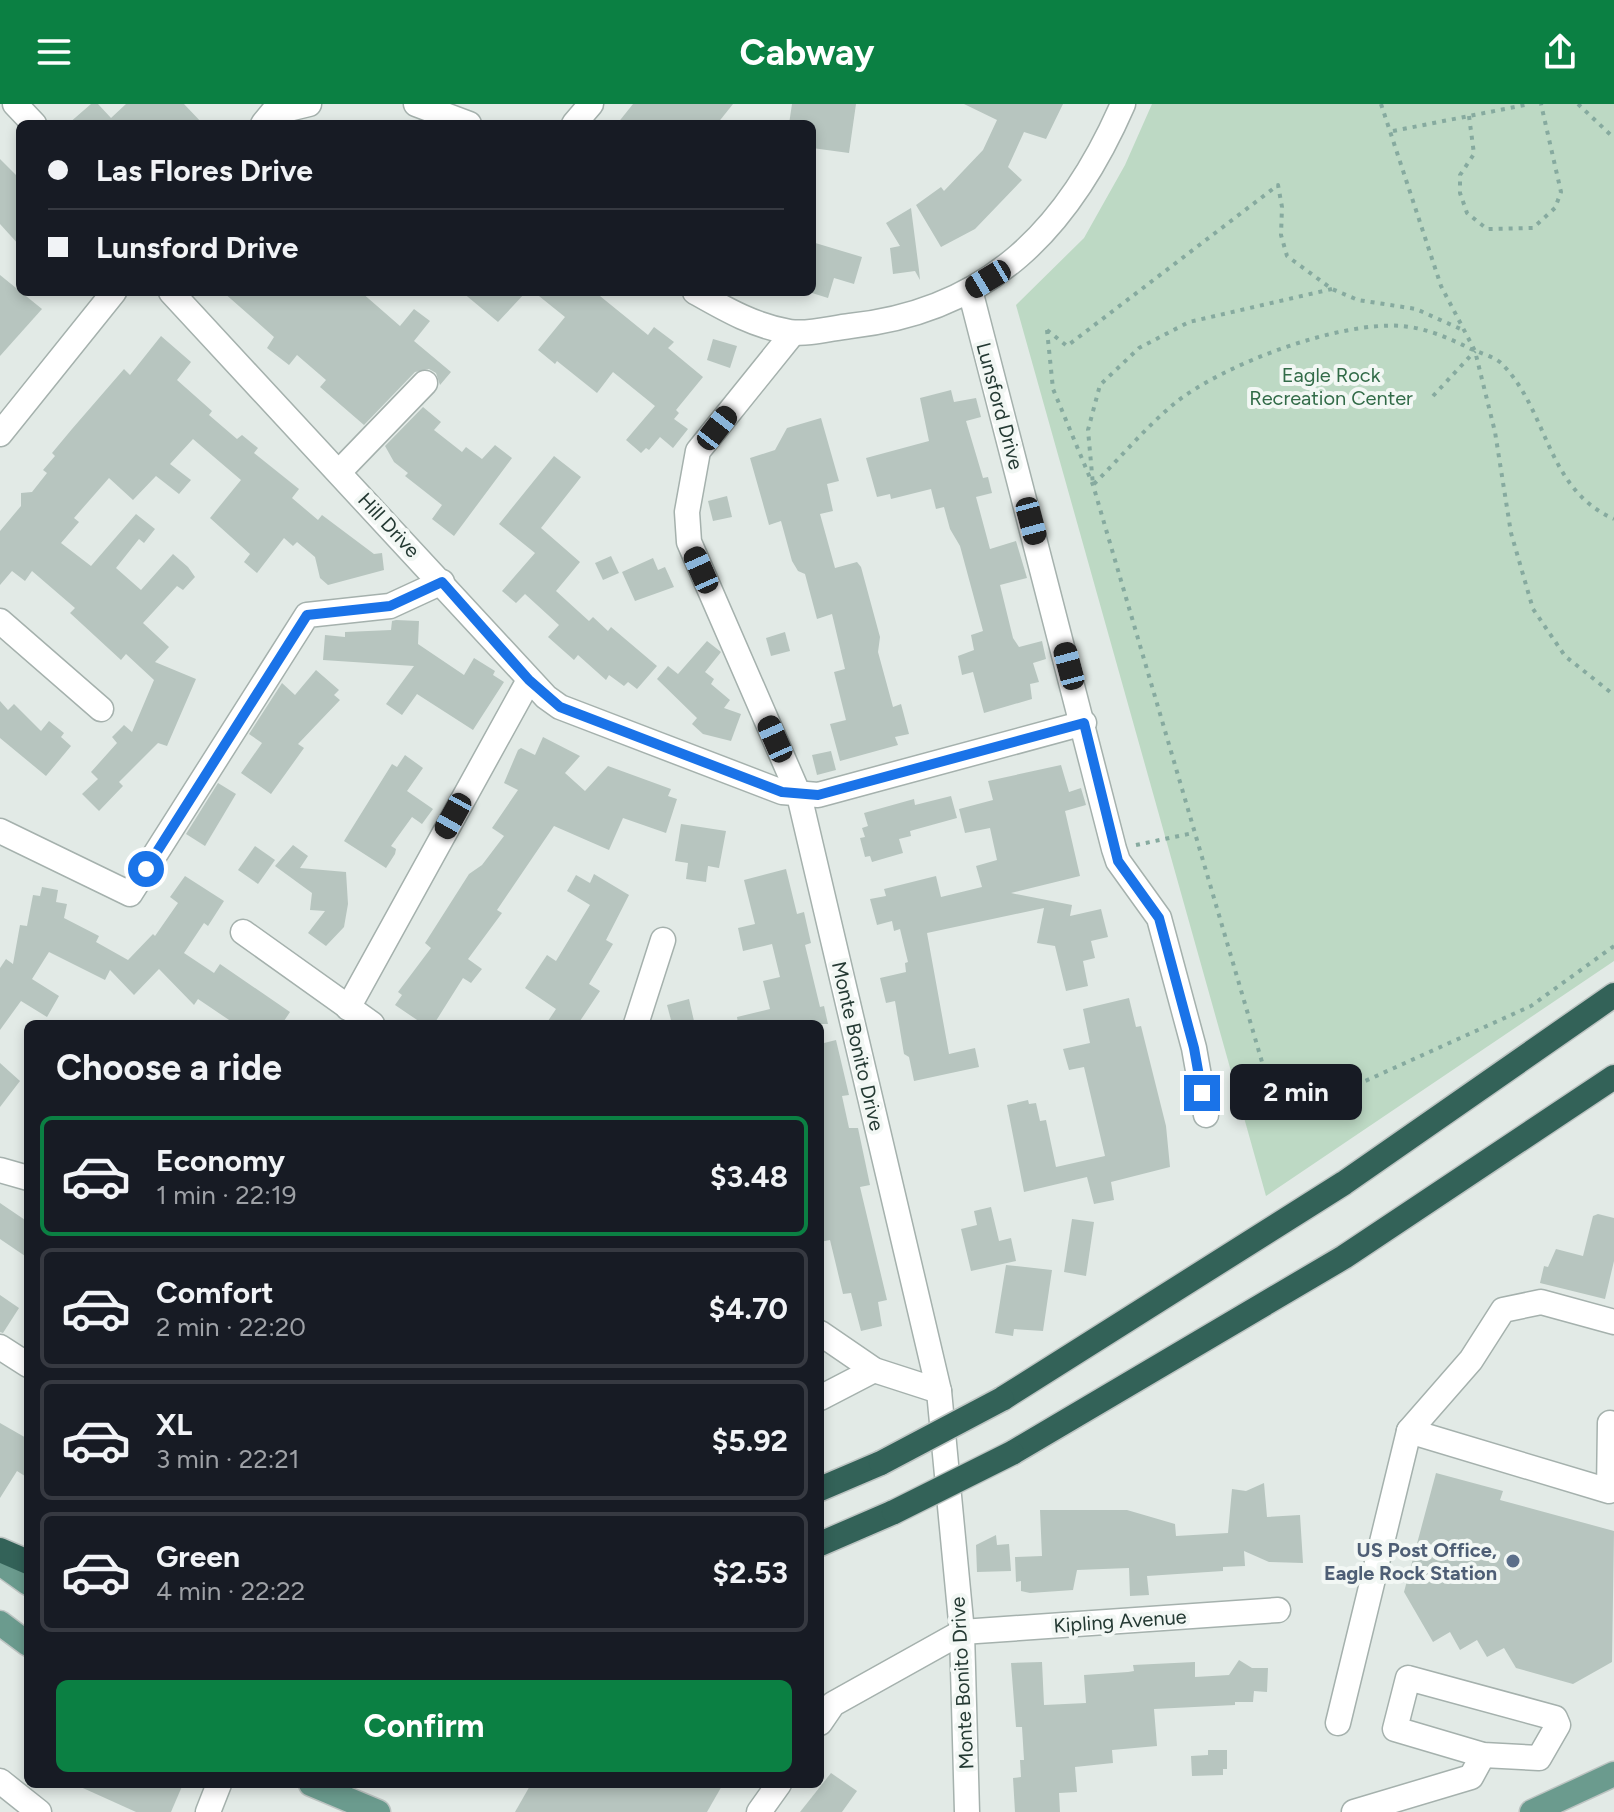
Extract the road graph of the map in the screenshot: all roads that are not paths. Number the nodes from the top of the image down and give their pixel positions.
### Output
1 (15, 104) edge
2 (309, 104) edge
3 (416, 104) edge
4 (591, 104) edge
5 (1123, 104) edge
6 (272, 114) edge
7 (30, 120) edge
8 (458, 120) edge
9 (577, 120) edge
10 (970, 290) junction
11 (111, 296) edge
12 (175, 296) edge
13 (702, 296) edge
14 (793, 333) junction
15 (425, 383) dead end
16 (0, 434) edge
17 (339, 472) junction
18 (442, 582) junction
19 (0, 621) edge
20 (529, 680) junction
21 (101, 709) dead end
22 (1084, 723) junction
23 (799, 795) junction
24 (0, 831) edge
25 (243, 932) dead end
26 (663, 940) dead end
27 (1614, 995) edge
28 (348, 1008) junction
29 (366, 1020) edge
30 (637, 1020) edge
31 (1614, 1077) edge
32 (1206, 1115) dead end
33 (0, 1170) edge
34 (24, 1177) edge
35 (1614, 1322) edge
36 (824, 1336) edge
37 (0, 1347) edge
38 (24, 1362) edge
39 (874, 1370) junction
40 (939, 1391) junction
41 (824, 1396) edge
42 (1610, 1423) dead end
43 (1409, 1431) junction
44 (824, 1487) edge
45 (824, 1542) edge
46 (0, 1550) edge
47 (24, 1560) edge
48 (0, 1563) edge
49 (24, 1580) edge
50 (1278, 1610) dead end
51 (0, 1623) edge
52 (962, 1632) junction
53 (24, 1641) edge
54 (824, 1717) edge
55 (1338, 1723) dead end
56 (1483, 1755) junction
57 (1614, 1774) edge
58 (0, 1781) edge
59 (217, 1788) edge
60 (324, 1788) edge
61 (776, 1788) edge
62 (39, 1812) edge
63 (208, 1812) edge
64 (378, 1812) edge
65 (759, 1812) edge
66 (967, 1812) edge
67 (1354, 1812) edge
68 (1532, 1812) edge

1 - 7 street
2 - 6 street
3 - 8 street
4 - 9 street
5 - 10 street
10 - 14 street
10 - 22 street, Lunsford Drive
11 - 16 street
12 - 17 street, Hill Drive
13 - 14 street
14 - 23 street, Monte Bonito Drive
15 - 17 street
17 - 18 street, Hill Drive
18 - 20 street, Hill Drive
18 - 24 street
19 - 21 street
20 - 23 street, Hill Drive
20 - 28 street
22 - 23 street, Hill Drive
22 - 32 street, Lunsford Drive
23 - 40 street, Monte Bonito Drive
25 - 28 street
26 - 30 street
27 - 44 highway, bridge
28 - 29 street
31 - 45 highway, bridge
33 - 34 street
35 - 43 street
36 - 39 street
37 - 38 street
39 - 40 street
39 - 41 street
40 - 52 street, Monte Bonito Drive
42 - 43 street
43 - 55 street
46 - 47 highway
48 - 49 main road
50 - 52 street, Kipling Avenue
51 - 53 main road
52 - 54 street
52 - 66 street, Monte Bonito Drive
56 - 56 street
56 - 67 street
57 - 68 main road
58 - 62 street
59 - 63 street
60 - 64 main road
61 - 65 street

